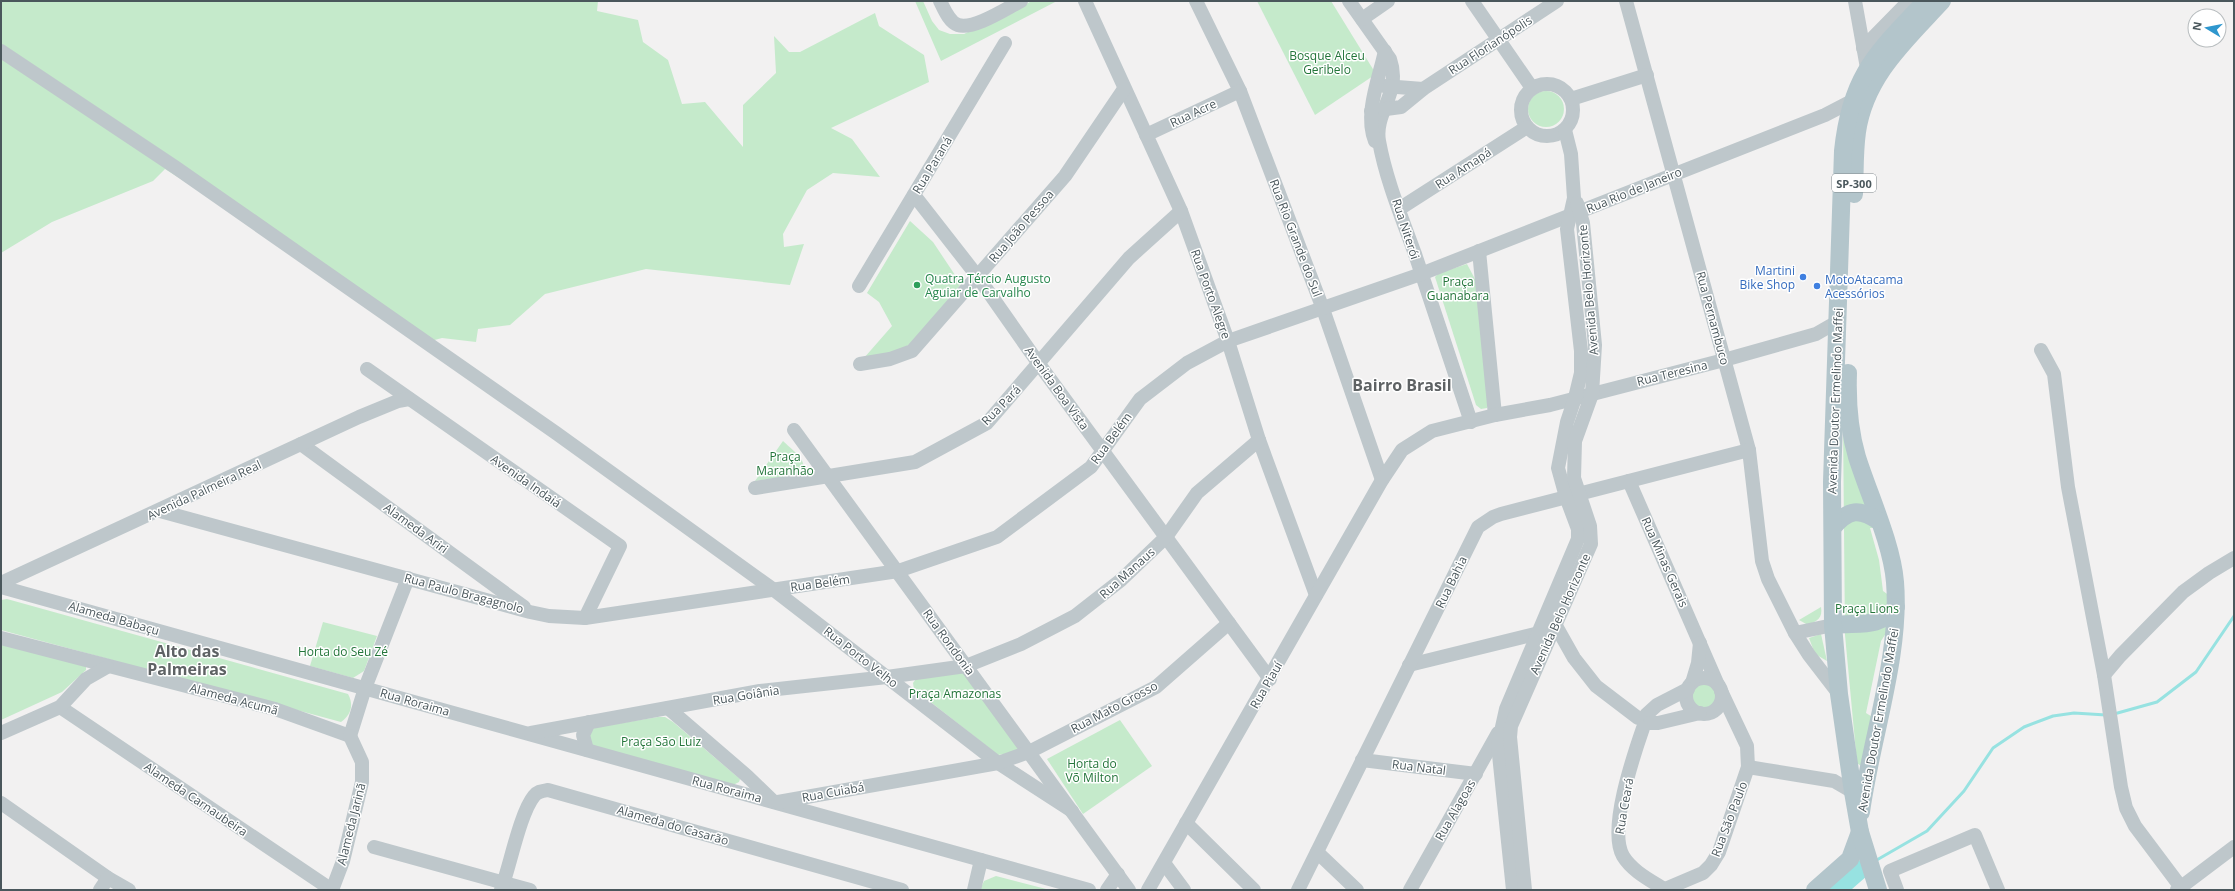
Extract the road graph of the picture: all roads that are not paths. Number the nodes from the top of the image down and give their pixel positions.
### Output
1 (940, 1) edge
2 (1021, 1) edge
3 (1085, 1) edge
4 (1196, 1) edge
5 (1349, 1) edge
6 (1388, 1) edge
7 (1472, 1) edge
8 (1557, 1) edge
9 (1626, 1) edge
10 (1855, 1) edge
11 (1909, 1) edge
12 (1926, 1) edge
13 (1942, 1) edge
14 (1362, 19) junction
15 (1499, 40) junction
16 (1005, 43) dead end
17 (1863, 48) junction
18 (1, 51) edge
19 (1385, 52) junction
20 (1394, 68) junction
21 (1867, 68) junction
22 (1647, 75) junction
23 (1378, 86) junction
24 (1392, 87) junction
25 (1532, 88) junction
26 (1124, 89) junction
27 (1417, 89) junction
28 (1240, 91) junction
29 (1571, 99) junction
30 (1852, 101) junction
31 (1385, 110) junction
32 (1371, 111) junction
33 (1825, 115) junction
34 (1527, 127) junction
35 (1846, 129) junction
36 (1565, 130) junction
37 (1146, 135) junction
38 (1381, 149) junction
39 (1674, 174) junction
40 (914, 195) junction
41 (1399, 209) junction
42 (1181, 211) junction
43 (1575, 214) junction
44 (1479, 251) junction
45 (1421, 274) junction
46 (978, 277) junction
47 (859, 286) dead end
48 (1323, 309) junction
49 (1838, 322) junction
50 (1816, 334) junction
51 (1228, 341) junction
52 (1837, 346) junction
53 (2041, 350) dead end
54 (1724, 360) junction
55 (860, 364) dead end
56 (1039, 364) junction
57 (367, 369) dead end
58 (1592, 394) junction
59 (1575, 398) junction
60 (408, 399) junction
61 (1550, 405) junction
62 (1495, 415) junction
63 (1471, 422) junction
64 (1567, 422) junction
65 (794, 430) dead end
66 (1259, 440) junction
67 (301, 444) junction
68 (1749, 450) junction
69 (1102, 451) junction
70 (829, 477) junction
71 (1382, 480) junction
72 (1629, 481) junction
73 (755, 488) dead end
74 (1580, 494) junction
75 (1566, 497) junction
76 (160, 511) junction
77 (1879, 521) junction
78 (1833, 527) junction
79 (1166, 537) junction
80 (2234, 558) edge
81 (898, 571) junction
82 (408, 578) junction
83 (1, 583) edge
84 (1, 587) edge
85 (774, 590) junction
86 (1316, 595) junction
87 (1832, 595) junction
88 (1896, 607) junction
89 (530, 612) junction
90 (585, 618) junction
91 (1860, 622) junction
92 (1229, 624) junction
93 (1833, 625) junction
94 (1556, 626) junction
95 (1539, 633) junction
96 (1795, 633) junction
97 (1, 638) edge
98 (1700, 643) junction
99 (1409, 665) junction
100 (966, 666) junction
101 (107, 667) junction
102 (2104, 676) junction
103 (887, 677) junction
104 (1270, 679) junction
105 (1690, 686) junction
106 (365, 688) junction
107 (1720, 688) junction
108 (1839, 694) junction
109 (60, 707) junction
110 (668, 708) junction
111 (1704, 713) junction
112 (1644, 721) junction
113 (589, 722) junction
114 (1737, 725) junction
115 (568, 726) junction
116 (1500, 729) junction
117 (1, 733) edge
118 (528, 734) junction
119 (350, 736) junction
120 (567, 745) junction
121 (587, 750) junction
122 (1029, 752) junction
123 (1506, 757) junction
124 (1362, 760) junction
125 (998, 763) junction
126 (1849, 763) junction
127 (1748, 767) junction
128 (1479, 769) junction
129 (1834, 781) junction
130 (837, 792) junction
131 (1853, 792) junction
132 (774, 802) junction
133 (1, 803) edge
134 (1072, 811) junction
135 (836, 820) junction
136 (1186, 823) junction
137 (1860, 829) junction
138 (2234, 846) edge
139 (374, 847) dead end
140 (1317, 852) junction
141 (1850, 859) junction
142 (981, 860) junction
143 (1164, 863) junction
144 (1118, 874) junction
145 (1871, 874) edge
146 (108, 878) junction
147 (502, 886) edge
148 (2180, 889) edge
149 (100, 890) edge
150 (130, 890) edge
151 (332, 890) edge
152 (530, 890) edge
153 (902, 890) edge
154 (974, 890) edge
155 (1088, 890) edge
156 (1106, 890) edge
157 (1129, 890) edge
158 (1148, 890) edge
159 (1184, 890) edge
160 (1254, 890) edge
161 (1298, 890) edge
162 (1357, 890) edge
163 (1410, 890) edge
164 (1513, 890) edge
165 (1525, 890) edge
166 (1663, 890) edge
167 (1815, 890) edge
168 (1897, 890) edge
169 (1998, 890) edge

1 - 2 street
3 - 26 street, Rua Porto Alegre
4 - 28 street, Rua Rio Grande do Sul
5 - 14 street
6 - 14 street
7 - 15 street
8 - 15 street, Rua Florianópolis
9 - 22 street, Rua Pernambuco
10 - 17 street
11 - 17 street
12 - 21 main road, Avenida Doutor Ermelindo Maffei / SP-300
13 - 77 main road, Avenida Doutor Ermelindo Maffei / SP-300
14 - 19 street
15 - 25 street
15 - 27 street, Rua Florianópolis
16 - 40 street, Rua Paraná
17 - 21 street
18 - 85 street, Rua Porto Velho
19 - 20 street
19 - 23 street, Rua Niterói
20 - 24 street, Rua Niterói
20 - 27 street
21 - 30 main road, Avenida Doutor Ermelindo Maffei / SP-300
22 - 29 street
22 - 39 street, Rua Pernambuco
23 - 24 street
23 - 32 street, Rua Niterói
24 - 27 street
24 - 31 street, Rua Niterói
25 - 29 street
25 - 34 street
26 - 37 street, Rua Porto Alegre
26 - 46 street, Rua João Pessoa
27 - 31 street, Rua Florianópolis
28 - 37 street, Rua Acre
28 - 48 street, Rua Rio Grande do Sul
29 - 36 street
30 - 33 street, Rua Rio de Janeiro
30 - 35 main road, Avenida Doutor Ermelindo Maffei / SP-300
31 - 32 street, Rua Florianópolis
31 - 38 street, Rua Niterói
32 - 38 street, Rua Niterói
33 - 35 street
33 - 39 street, Rua Rio de Janeiro
34 - 36 street
34 - 41 street, Rua Amapá
35 - 49 main road, Avenida Doutor Ermelindo Maffei / SP-300
36 - 43 street, Avenida Belo Horizonte
37 - 42 street, Rua Porto Alegre
38 - 41 street, Rua Niterói
39 - 43 street, Rua Rio de Janeiro
39 - 54 street, Rua Pernambuco
40 - 46 street, Avenida Boa Vista
40 - 47 street, Rua Paraná
41 - 45 street, Rua Niterói
42 - 51 street, Rua Porto Alegre
42 - 56 street, Rua Pará
43 - 44 street, Rua Rio de Janeiro
43 - 58 street, Avenida Belo Horizonte
43 - 59 street, Avenida Belo Horizonte
44 - 45 street, Rua Rio de Janeiro
44 - 62 street
45 - 48 street, Rua Belém
45 - 63 street, Rua Niterói
46 - 55 street, Rua João Pessoa
46 - 56 street, Avenida Boa Vista
48 - 51 street, Rua Belém
48 - 71 street, Rua Rio Grande do Sul
49 - 50 street, Rua Teresina
49 - 52 main road, Avenida Doutor Ermelindo Maffei / SP-300
50 - 52 street
50 - 54 street, Rua Teresina
51 - 66 street, Rua Porto Alegre
51 - 69 street, Rua Belém
52 - 78 main road, Avenida Doutor Ermelindo Maffei / SP-300
53 - 102 street
54 - 58 street, Rua Teresina
54 - 68 street, Rua Pernambuco
56 - 69 street, Avenida Boa Vista
56 - 70 street, Rua Pará
57 - 60 street, Avenida Indaiá
58 - 59 street, Rua Teresina
58 - 74 street, Avenida Belo Horizonte
59 - 61 street, Rua Teresina
59 - 64 street, Avenida Belo Horizonte
60 - 67 street, Avenida Palmeira Real
60 - 90 street, Avenida Indaiá
61 - 62 street, Rua Teresina
61 - 64 street
62 - 63 street, Rua Teresina
63 - 71 street, Rua Teresina
64 - 75 street, Avenida Belo Horizonte
65 - 70 street, Rua Rondonia
66 - 79 street, Rua Manaus
66 - 86 street, Rua Porto Alegre
67 - 76 street, Avenida Palmeira Real
67 - 89 street, Alameda Ariri
68 - 72 street, Rua Bahia
68 - 96 street, Rua Pernambuco
69 - 79 street, Avenida Boa Vista
69 - 81 street, Rua Belém
70 - 73 street, Rua Pará
70 - 81 street, Rua Rondonia
71 - 86 street, Rua Piauí
72 - 74 street, Rua Bahia
72 - 98 street, Rua Minas Gerais
74 - 75 street, Rua Bahia
74 - 94 street, Avenida Belo Horizonte
75 - 95 street, Avenida Belo Horizonte
75 - 99 street, Rua Bahia
76 - 82 street, Rua Paulo Bragagnolo
76 - 83 street, Avenida Palmeira Real
77 - 78 main road
77 - 88 main road, Avenida Doutor Ermelindo Maffei / SP-300
78 - 87 main road, Avenida Doutor Ermelindo Maffei / SP-300
79 - 92 street, Avenida Boa Vista
79 - 100 street, Rua Manaus
80 - 102 street
81 - 85 street, Rua Belém
81 - 100 street, Rua Rondonia
82 - 89 street, Rua Paulo Bragagnolo
82 - 106 street
84 - 106 street, Alameda Babaçu
85 - 90 street, Rua Paulo Bragagnolo
85 - 103 street, Rua Porto Velho
86 - 104 street, Rua Piauí
87 - 91 main road
87 - 93 main road, Avenida Doutor Ermelindo Maffei / SP-300
88 - 91 main road
88 - 137 main road, Avenida Doutor Ermelindo Maffei / SP-300
89 - 90 street, Rua Paulo Bragagnolo
91 - 93 main road
92 - 104 street, Avenida Boa Vista
92 - 122 street, Rua Mato Grosso
93 - 96 street
93 - 108 main road, Avenida Doutor Ermelindo Maffei / SP-300
94 - 95 street
94 - 112 street
94 - 123 street, Avenida Belo Horizonte
95 - 99 street
95 - 116 street, Avenida Belo Horizonte
96 - 108 street, Rua Pernambuco
97 - 101 street, Alameda Acumã
98 - 105 street, Rua Minas Gerais
98 - 107 street, Rua Minas Gerais
99 - 124 street, Rua Bahia
100 - 103 street, Rua Goiânia
100 - 122 street, Rua Rondonia
101 - 109 street
101 - 119 street, Alameda Acumã
102 - 148 street
103 - 110 street, Rua Goiânia
103 - 125 street, Rua Porto Velho
104 - 136 street, Rua Piauí
105 - 107 street
105 - 111 street
105 - 112 street
106 - 118 street, Rua Roraima
106 - 119 street
107 - 111 street
107 - 114 street, Rua Minas Gerais
108 - 126 main road, Avenida Doutor Ermelindo Maffei / SP-300
109 - 117 street
109 - 151 street, Alameda Carnaubeira
110 - 113 street, Rua Goiânia
110 - 132 street
111 - 112 street
111 - 114 street
112 - 166 street, Rua Ceará
113 - 115 street, Rua Goiânia
113 - 121 street
114 - 127 street, Rua Minas Gerais
115 - 118 street, Rua Goiânia
115 - 120 street
116 - 123 street, Avenida Belo Horizonte
116 - 128 street, Rua Alagoas
118 - 120 street, Rua Roraima
119 - 151 street, Alameda Jarinã
120 - 121 street, Rua Roraima
121 - 132 street, Rua Roraima
122 - 125 street, Rua Cuiabá
122 - 134 street, Rua Rondonia
123 - 128 street
123 - 164 street, Avenida Belo Horizonte
123 - 165 street, Avenida Belo Horizonte
124 - 128 street, Rua Natal
124 - 140 street, Rua Bahia
125 - 130 street, Rua Cuiabá
125 - 134 street, Rua Porto Velho
126 - 129 street
126 - 131 main road, Avenida Doutor Ermelindo Maffei / SP-300
127 - 129 street
127 - 166 street, Rua São Paulo
128 - 163 street, Rua Alagoas
129 - 131 street
130 - 132 street, Rua Cuiabá
130 - 135 street
131 - 137 main road, Avenida Doutor Ermelindo Maffei / SP-300
132 - 135 street, Rua Roraima
133 - 146 street
134 - 144 street, Rua Rondonia
135 - 142 street, Rua Roraima
136 - 143 street, Rua Piauí
136 - 160 street
137 - 141 main road, SP-300
137 - 145 main road, Avenida Doutor Ermelindo Maffei
138 - 148 street
139 - 147 street
140 - 161 street, Rua Bahia
140 - 162 street
141 - 145 main road
141 - 167 main road, SP-300
142 - 154 street
142 - 155 street, Rua Roraima
143 - 158 street, Rua Piauí
143 - 159 street
144 - 156 street
144 - 157 street, Rua Rondonia
146 - 149 street
146 - 150 street
147 - 152 street
147 - 153 street, Alameda do Casarão
168 - 169 street

